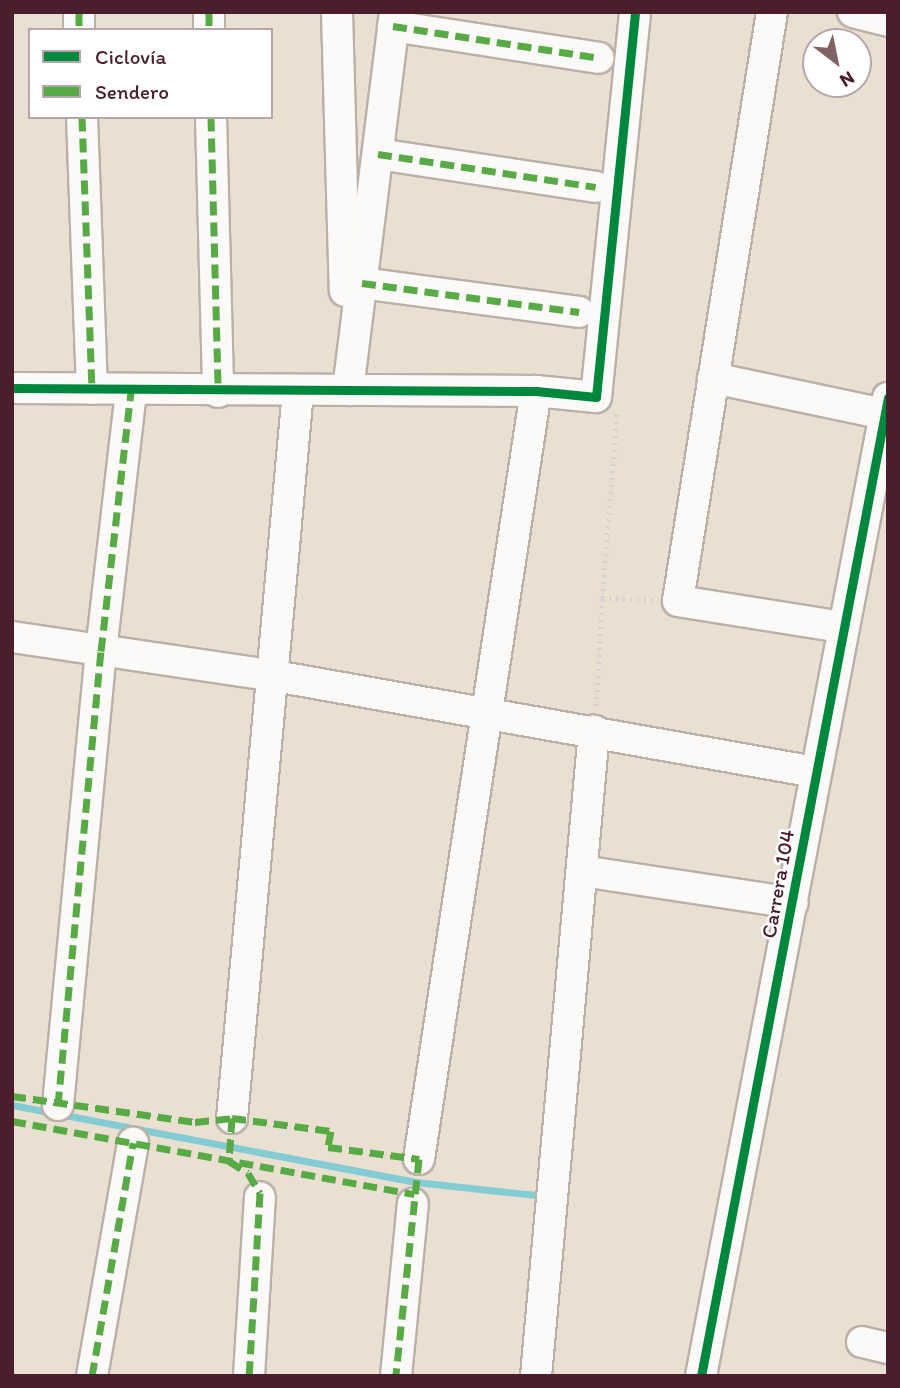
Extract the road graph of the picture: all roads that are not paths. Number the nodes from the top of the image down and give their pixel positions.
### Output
1 (337, 12) edge
2 (635, 12) edge
3 (772, 12) edge
4 (853, 12) edge
5 (394, 19) edge
6 (888, 20) edge
7 (599, 58) dead end
8 (82, 119) edge
9 (211, 119) edge
10 (378, 153) junction
11 (596, 187) dead end
12 (362, 284) junction
13 (579, 312) dead end
14 (713, 378) junction
15 (12, 388) edge
16 (92, 389) junction
17 (348, 390) junction
18 (536, 391) junction
19 (131, 392) junction
20 (218, 392) junction
21 (298, 392) junction
22 (886, 406) edge
23 (842, 627) junction
24 (12, 637) edge
25 (101, 651) junction
26 (275, 676) junction
27 (483, 715) junction
28 (594, 731) junction
29 (815, 772) junction
30 (582, 871) junction
31 (793, 903) junction
32 (58, 1105) dead end
33 (232, 1118) dead end
34 (133, 1143) dead end
35 (419, 1160) dead end
36 (260, 1197) dead end
37 (414, 1204) dead end
38 (92, 1376) edge
39 (249, 1376) edge
40 (396, 1376) edge
41 (536, 1376) edge
42 (701, 1376) edge

1 - 17 street
2 - 18 street
3 - 14 street
4 - 6 street
5 - 7 street
5 - 10 street
8 - 16 street
9 - 20 street
10 - 11 street
10 - 12 street
12 - 13 street
12 - 17 street
14 - 22 street
14 - 23 street
15 - 16 street
16 - 19 street
17 - 18 street
17 - 21 street
18 - 27 street
19 - 20 street
19 - 25 street
20 - 21 street
21 - 26 street
22 - 23 street, Carrera 104
23 - 29 street, Carrera 104
24 - 25 street
25 - 26 street
25 - 32 street
26 - 27 street
26 - 33 street
27 - 28 street
27 - 35 street
28 - 29 street
28 - 30 street
29 - 31 street, Carrera 104
30 - 31 street
30 - 41 street
31 - 42 street, Carrera 104
34 - 38 street
36 - 39 street
37 - 40 street

